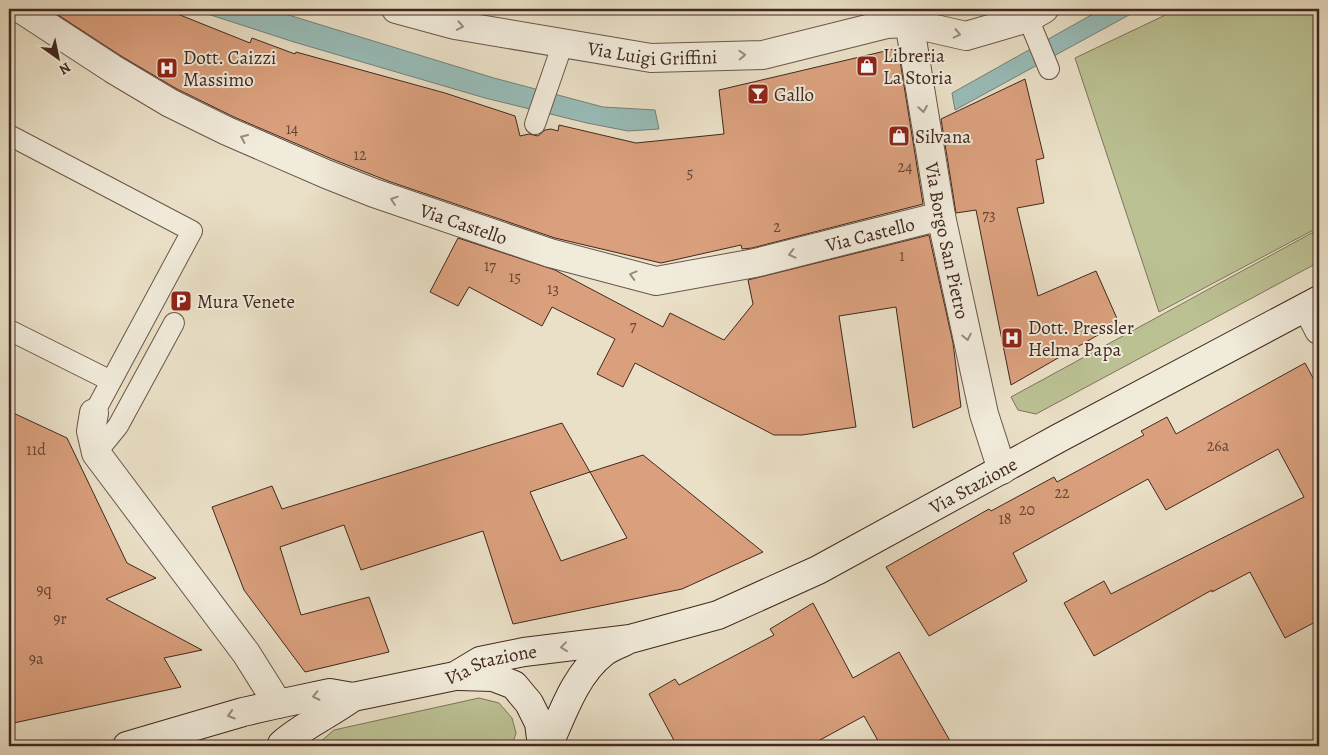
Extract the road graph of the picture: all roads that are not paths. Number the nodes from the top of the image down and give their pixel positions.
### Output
1 (21, 9) edge
2 (396, 9) edge
3 (1036, 13) edge
4 (908, 16) edge
5 (562, 43) junction
6 (1049, 69) dead end
7 (535, 124) dead end
8 (9, 135) edge
9 (941, 216) junction
10 (1315, 312) edge
11 (174, 323) dead end
12 (9, 330) edge
13 (111, 381) junction
14 (94, 413) joint
15 (96, 453) junction
16 (1002, 470) junction
17 (630, 638) junction
18 (455, 676) junction
19 (353, 697) junction
20 (278, 704) junction
21 (282, 745) edge
22 (132, 746) edge
23 (542, 746) edge
24 (548, 746) edge

9 -> 1 street, Via Castello
2 -> 5 street, Via Luigi Griffini
4 -> 3 street, Via Luigi Griffini
3 - 6 lane
5 -> 4 street, Via Luigi Griffini
4 -> 9 street, Via Borgo San Pietro
5 - 7 lane
8 - 13 lane
9 -> 16 street, Via Borgo San Pietro
10 - 16 street, Via Stazione
11 - 15 lane
12 - 13 lane
13 - 14 lane
14 - 15 street
15 - 20 street
16 - 17 street, Via Stazione
17 -> 18 street, Via Stazione
17 - 24 street, Via Stazione
18 - 19 street, Via Stazione
18 - 23 street
19 -> 20 street, Via Stazione
19 - 21 street, Via Stazione
20 - 21 street
20 -> 22 street, Via Stazione

